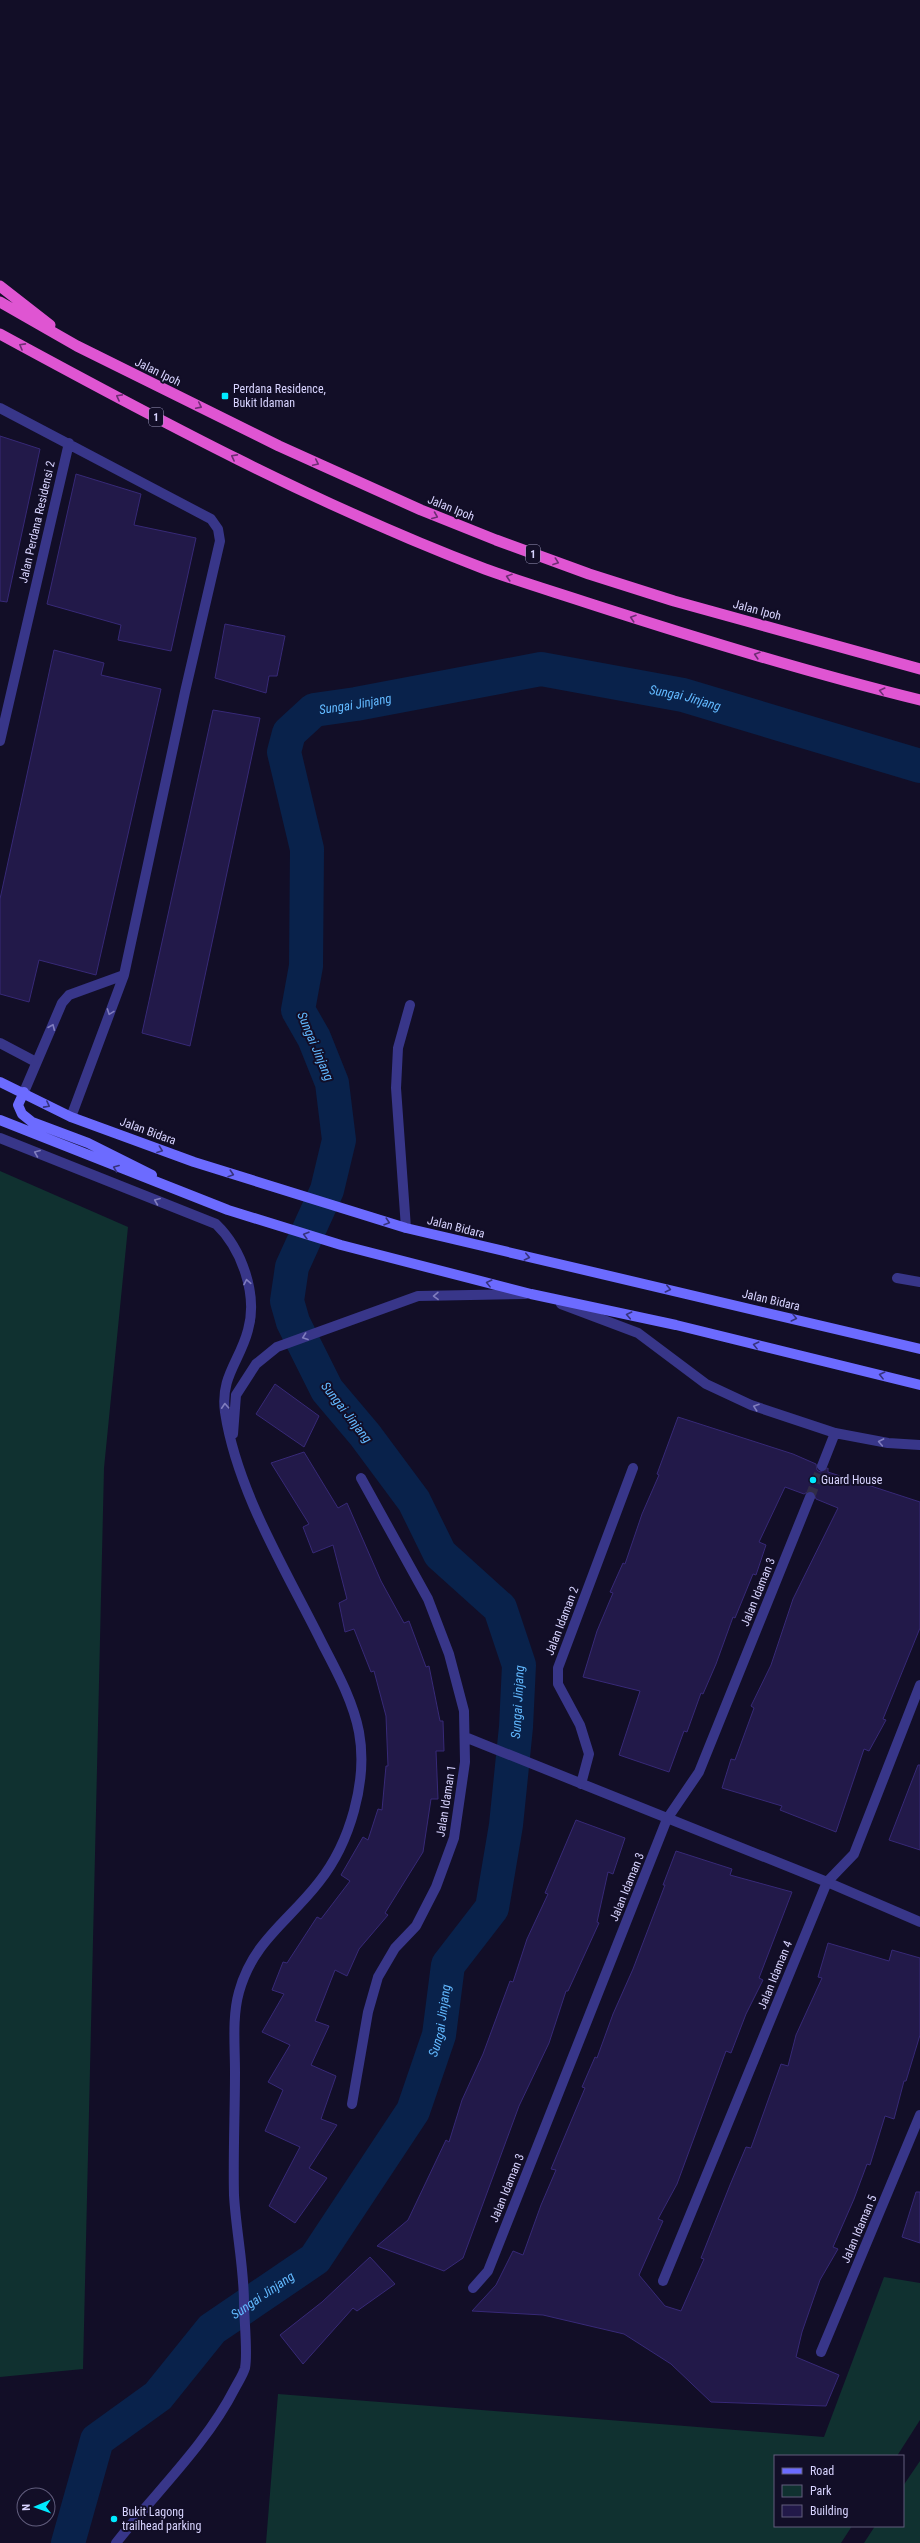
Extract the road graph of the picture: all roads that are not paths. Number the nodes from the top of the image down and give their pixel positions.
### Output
1 (0, 286) edge
2 (0, 302) edge
3 (0, 334) edge
4 (77, 346) junction
5 (0, 408) edge
6 (69, 444) junction
7 (920, 669) edge
8 (920, 700) edge
9 (0, 741) edge
10 (124, 975) junction
11 (410, 1005) dead end
12 (0, 1043) edge
13 (36, 1062) junction
14 (0, 1082) edge
15 (24, 1092) junction
16 (71, 1117) junction
17 (0, 1120) edge
18 (0, 1138) edge
19 (228, 1210) junction
20 (406, 1228) junction
21 (897, 1278) dead end
22 (920, 1282) edge
23 (531, 1294) junction
24 (920, 1349) edge
25 (920, 1385) edge
26 (835, 1433) junction
27 (232, 1444) junction
28 (920, 1445) edge
29 (822, 1466) tunnel mouth
30 (633, 1468) dead end
31 (361, 1478) dead end
32 (810, 1497) tunnel mouth
33 (920, 1685) edge
34 (465, 1737) junction
35 (582, 1784) junction
36 (667, 1819) junction
37 (827, 1882) junction
38 (920, 1922) edge
39 (352, 2104) dead end
40 (920, 2115) edge
41 (663, 2281) dead end
42 (473, 2288) dead end
43 (821, 2352) dead end
44 (116, 2543) edge

1 - 4 highway
2 - 4 highway, Jalan Ipoh / 1
8 -> 3 highway, 1
4 -> 7 highway, Jalan Ipoh / 1
5 - 6 street
6 - 9 street, Jalan Perdana Residensi 2
6 - 10 street
13 -> 10 street
10 -> 16 street
11 - 20 street
12 - 13 street
13 - 15 street
14 - 15 main road, Jalan Bidara
15 -> 16 main road, Jalan Bidara
15 - 19 main road
16 -> 20 main road, Jalan Bidara
19 -> 17 main road
27 -> 18 street
23 -> 19 main road
20 -> 24 main road, Jalan Bidara
21 - 22 street
25 -> 23 main road
26 -> 23 street
23 -> 27 street
28 -> 26 street
26 - 29 street
27 - 44 street
30 - 35 street, Jalan Idaman 2
31 - 34 street, Jalan Idaman 1
32 - 36 street, Jalan Idaman 3
33 - 37 street, Jalan Idaman 4
34 - 35 street
34 - 39 street, Jalan Idaman 1
35 - 36 street
36 - 37 street
36 - 42 street, Jalan Idaman 3
37 - 38 street
37 - 41 street, Jalan Idaman 4
40 - 43 street, Jalan Idaman 5

